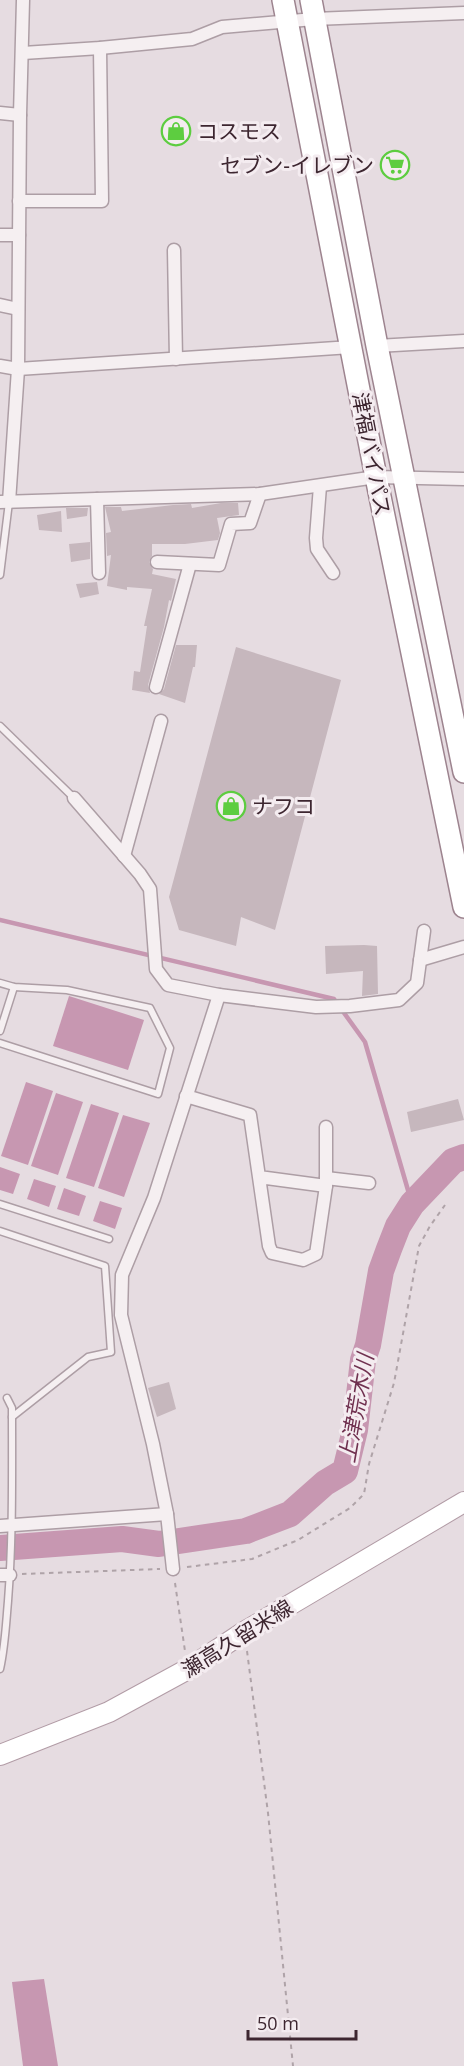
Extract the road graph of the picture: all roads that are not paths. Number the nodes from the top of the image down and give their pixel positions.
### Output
1 (23, 0) edge
2 (283, 0) edge
3 (313, 10) edge
4 (464, 13) edge
5 (287, 22) junction
6 (100, 48) junction
7 (23, 53) junction
8 (0, 113) edge
9 (20, 115) junction
10 (19, 201) junction
11 (0, 235) edge
12 (19, 235) junction
13 (174, 250) dead end
14 (0, 305) edge
15 (18, 309) junction
16 (464, 341) edge
17 (377, 346) junction
18 (351, 347) junction
19 (176, 359) junction
20 (0, 366) edge
21 (18, 369) junction
22 (376, 477) junction
23 (405, 477) junction
24 (464, 479) edge
25 (320, 486) junction
26 (260, 494) junction
27 (97, 499) junction
28 (4, 502) edge
29 (157, 562) dead end
30 (190, 564) junction
31 (99, 573) dead end
32 (333, 573) dead end
33 (0, 575) edge
34 (156, 687) dead end
35 (161, 721) dead end
36 (0, 726) edge
37 (464, 772) edge
38 (74, 798) joint
39 (124, 856) junction
40 (464, 907) edge
41 (424, 931) dead end
42 (464, 947) edge
43 (420, 960) junction
44 (0, 983) edge
45 (14, 987) junction
46 (219, 995) junction
47 (0, 1031) edge
48 (0, 1043) edge
49 (186, 1096) junction
50 (326, 1127) dead end
51 (259, 1177) junction
52 (326, 1182) junction
53 (369, 1183) dead end
54 (0, 1204) edge
55 (0, 1232) edge
56 (109, 1239) dead end
57 (7, 1398) dead end
58 (12, 1418) junction
59 (464, 1502) edge
60 (167, 1514) junction
61 (6, 1526) edge
62 (173, 1569) road end
63 (5, 1575) edge
64 (0, 1669) edge
65 (0, 1755) edge

1 - 7 street
2 - 5 highway, 津福バイパス
3 - 4 street
3 - 5 street
3 - 17 highway, 津福バイパス
5 - 6 street
5 - 18 highway, 津福バイパス
6 - 7 street
6 - 10 street
7 - 9 street
8 - 9 street
9 - 10 street
10 - 12 street
11 - 12 street
12 - 15 street
13 - 19 street
14 - 15 street
15 - 21 street
16 - 17 street
17 - 23 highway, 津福バイパス
18 - 19 street
18 - 22 highway, 津福バイパス
19 - 21 street
20 - 21 street
21 - 28 street
22 - 23 street
22 - 25 street
22 - 40 highway, 津福バイパス
23 - 24 street
23 - 37 highway, 津福バイパス
25 - 26 street
25 - 32 street
26 - 27 street
26 - 30 street
27 - 28 street
27 - 31 street
28 - 33 lane
29 - 30 street
30 - 34 street
35 - 39 street
36 - 38 lane
38 - 39 street
39 - 46 street
41 - 43 street
42 - 43 street
43 - 46 street
44 - 45 lane
45 - 47 lane
45 - 48 lane
46 - 49 street
49 - 51 street
49 - 60 street
50 - 52 street
51 - 52 street
51 - 52 street
52 - 53 street
54 - 56 lane
55 - 58 lane
57 - 58 lane
58 - 61 lane
59 - 65 main road, 瀬高久留米線
60 - 61 street
60 - 62 street
61 - 63 lane
63 - 64 lane

